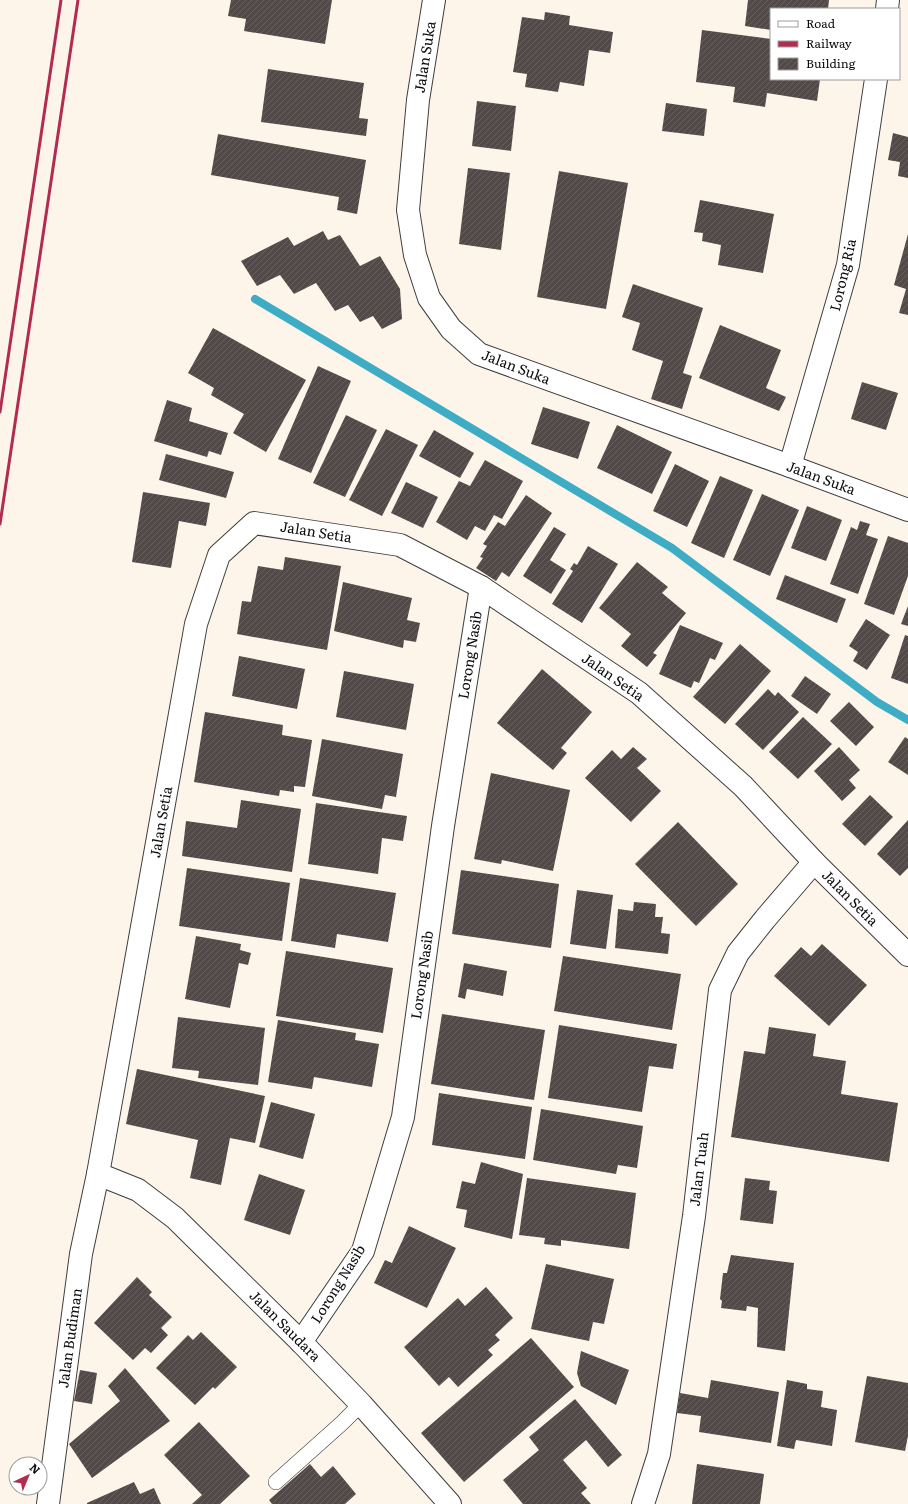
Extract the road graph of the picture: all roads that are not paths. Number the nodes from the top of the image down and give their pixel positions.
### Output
1 (434, 0) edge
2 (876, 80) edge
3 (790, 466) junction
4 (908, 510) edge
5 (481, 586) junction
6 (814, 862) junction
7 (908, 955) edge
8 (98, 1174) junction
9 (301, 1342) junction
10 (362, 1404) junction
11 (276, 1482) dead end
12 (48, 1504) edge
13 (450, 1504) edge
14 (644, 1504) edge

1 - 3 street, Jalan Suka
2 - 3 street, Lorong Ria
3 - 4 street, Jalan Suka
5 - 6 street, Jalan Setia
5 - 8 street, Jalan Setia
5 - 9 street, Lorong Nasib
6 - 7 street, Jalan Setia
6 - 14 street, Jalan Tuah
8 - 9 street, Jalan Saudara
8 - 12 street, Jalan Budiman
9 - 10 street, Jalan Saudara
10 - 11 lane
10 - 13 street, Jalan Saudara

